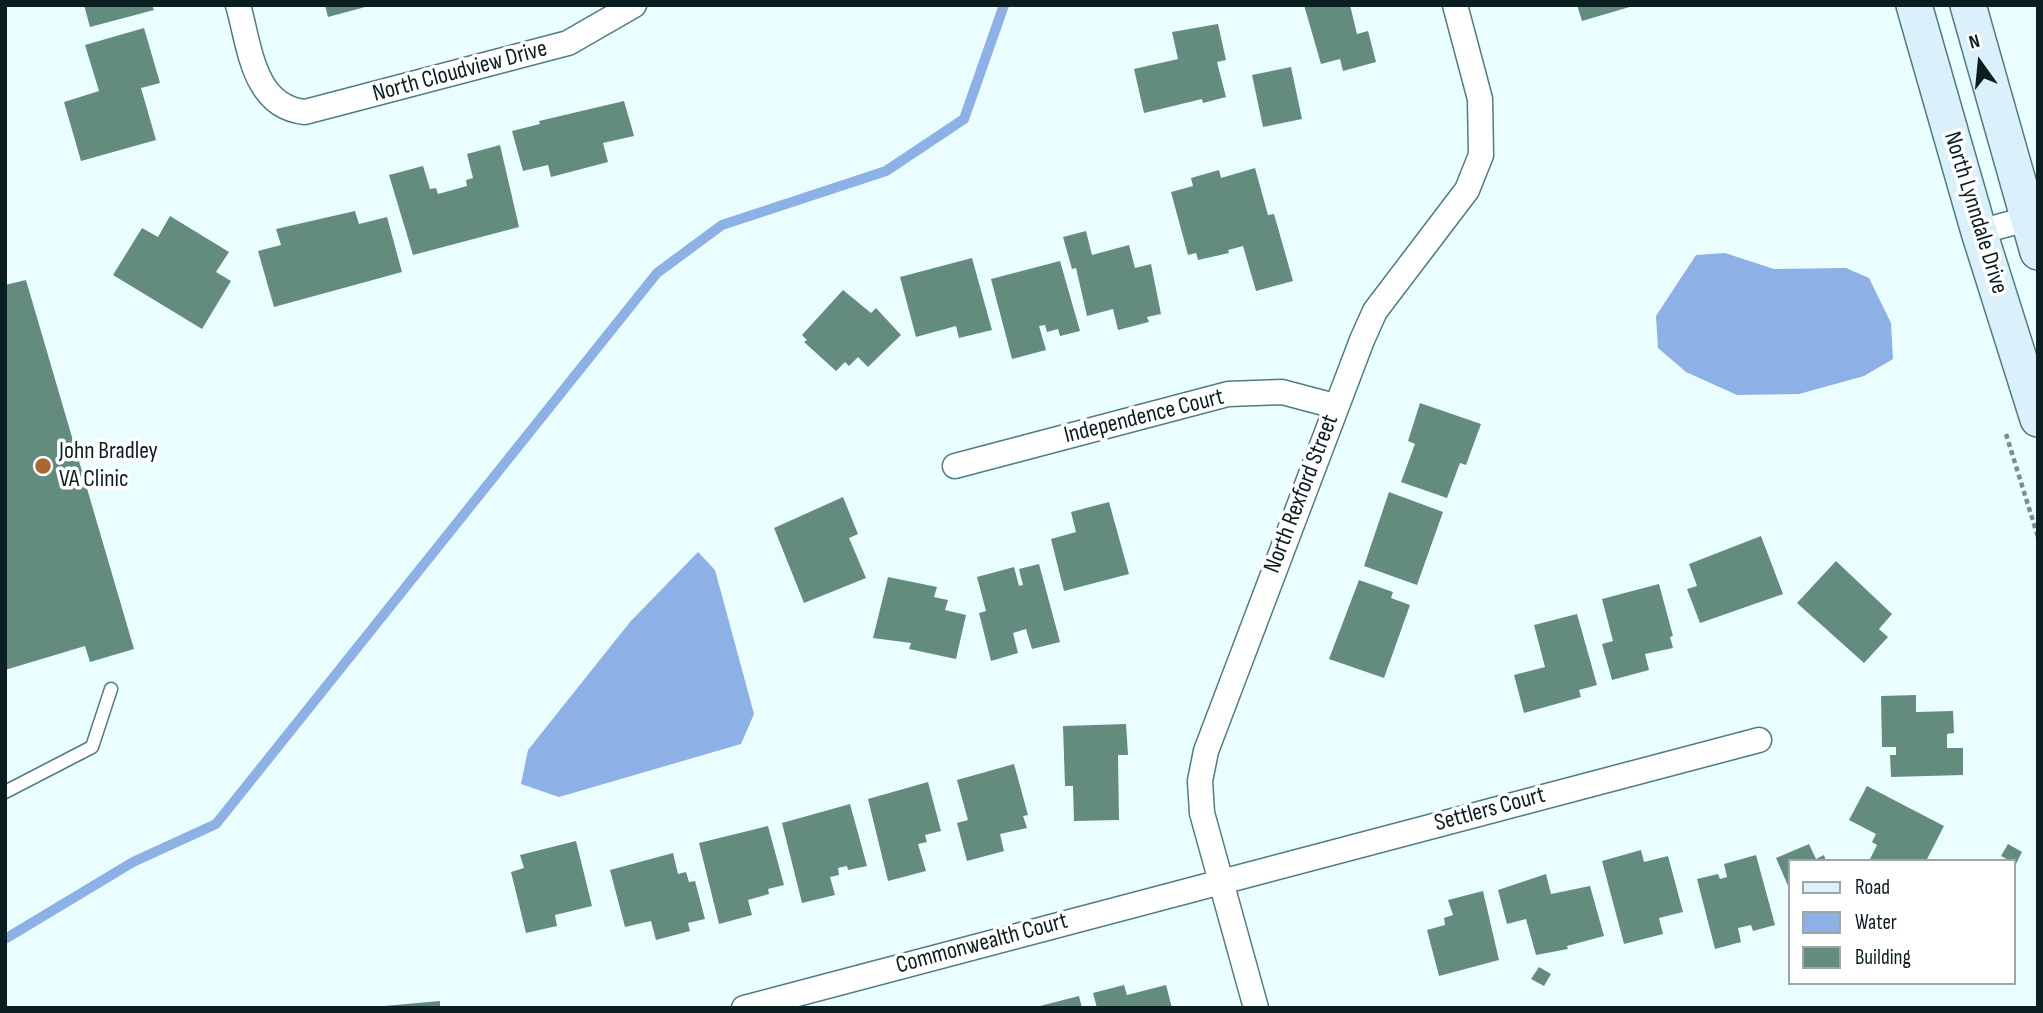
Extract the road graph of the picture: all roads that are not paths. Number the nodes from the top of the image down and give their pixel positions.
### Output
1 (238, 5) edge
2 (634, 5) edge
3 (1455, 5) edge
4 (1914, 5) edge
5 (1968, 5) edge
6 (2033, 217) edge
7 (1979, 232) junction
8 (2038, 253) edge
9 (1335, 405) junction
10 (2038, 419) edge
11 (955, 466) dead end
12 (111, 689) dead end
13 (1759, 740) dead end
14 (5, 792) edge
15 (1221, 881) junction
16 (744, 1008) edge
17 (1256, 1008) edge

1 - 2 street, North Cloudview Drive
3 - 9 street, North Rexford Street
4 - 7 main road, North Lynndale Drive
5 - 6 main road, North Lynndale Drive
6 - 7 street
6 - 8 main road, North Lynndale Drive
7 - 10 main road, North Lynndale Drive
9 - 11 street, Independence Court
9 - 15 street, North Rexford Street
12 - 14 lane
13 - 15 street, Settlers Court
15 - 16 street, Commonwealth Court
15 - 17 street, North Rexford Street

